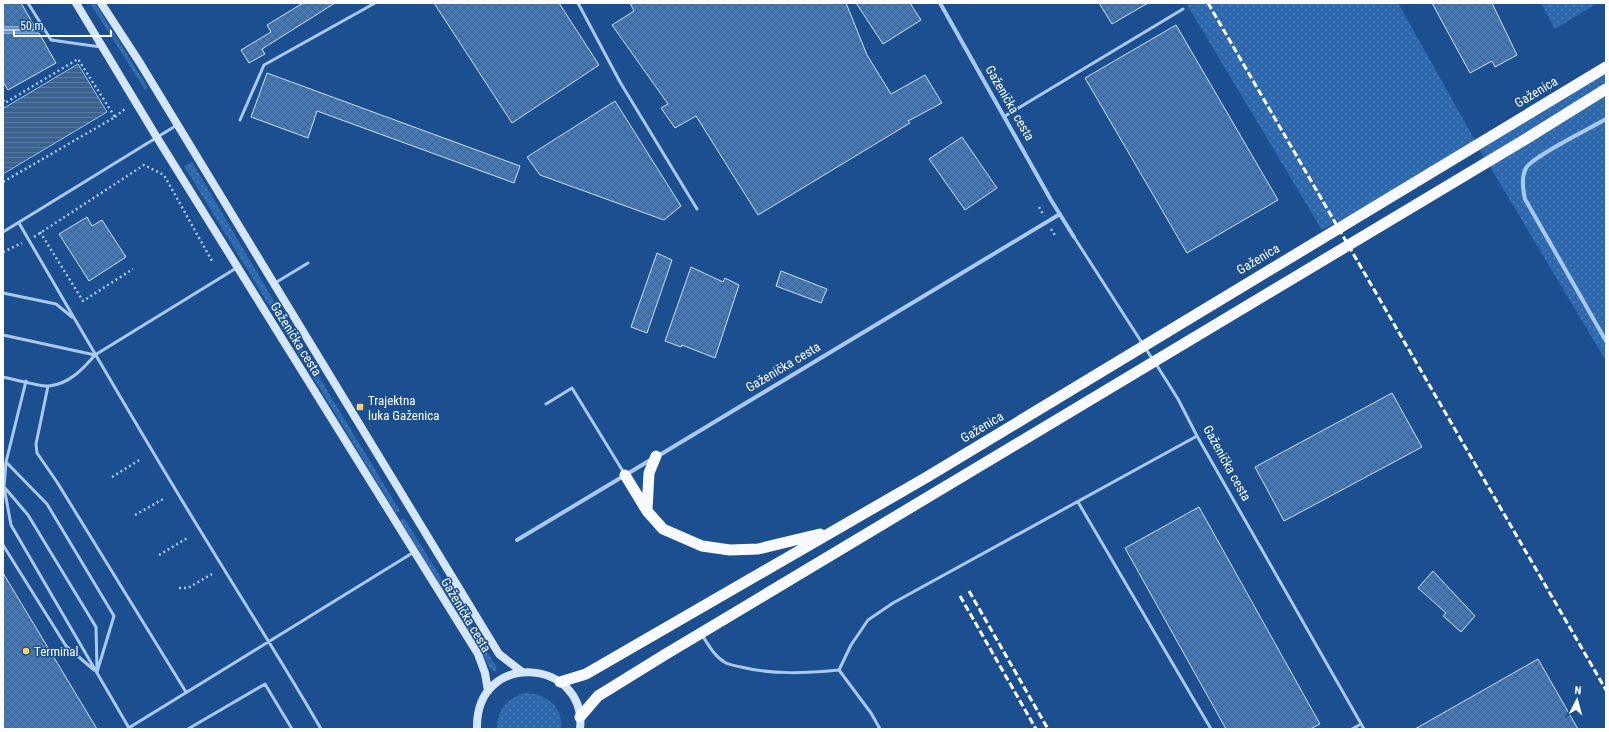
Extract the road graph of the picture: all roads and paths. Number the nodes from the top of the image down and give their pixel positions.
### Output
1 (28, 3) edge
2 (76, 3) edge
3 (101, 3) edge
4 (375, 3) edge
5 (578, 3) edge
6 (940, 3) edge
7 (1183, 9) dead end
8 (3, 30) edge
9 (44, 30) junction
10 (102, 48) junction
11 (1606, 67) edge
12 (1606, 89) edge
13 (3, 100) edge
14 (126, 108) dead end
15 (1005, 116) junction
16 (115, 117) junction
17 (1606, 119) edge
18 (240, 120) dead end
19 (177, 125) junction
20 (156, 136) junction
21 (3, 182) edge
22 (697, 209) dead end
23 (1060, 214) junction
24 (18, 223) junction
25 (3, 232) edge
26 (40, 232) junction
27 (1074, 237) joint
28 (28, 240) junction
29 (3, 252) edge
30 (212, 261) dead end
31 (308, 263) dead end
32 (238, 267) junction
33 (134, 269) dead end
34 (274, 284) junction
35 (3, 293) edge
36 (74, 318) junction
37 (3, 335) edge
38 (1606, 340) edge
39 (95, 355) junction
40 (3, 377) edge
41 (26, 382) junction
42 (48, 386) junction
43 (546, 404) dead end
44 (1197, 436) junction
45 (656, 456) junction
46 (141, 459) dead end
47 (6, 462) junction
48 (625, 475) junction
49 (112, 477) dead end
50 (4, 487) edge
51 (3, 492) edge
52 (166, 498) dead end
53 (1078, 502) junction
54 (647, 511) junction
55 (135, 515) dead end
56 (833, 531) junction
57 (189, 537) dead end
58 (517, 540) dead end
59 (3, 545) edge
60 (414, 552) junction
61 (159, 555) dead end
62 (212, 574) dead end
63 (179, 588) dead end
64 (701, 633) junction
65 (269, 640) junction
66 (839, 670) junction
67 (97, 672) junction
68 (522, 672) junction
69 (560, 682) junction
70 (488, 691) junction
71 (186, 692) junction
72 (580, 717) junction
73 (1361, 724) junction
74 (128, 728) edge
75 (188, 729) edge
76 (292, 729) edge
77 (321, 729) edge
78 (477, 729) edge
79 (580, 729) edge
80 (880, 729) edge
81 (1210, 729) edge
82 (1352, 729) edge
83 (1364, 729) edge

1 - 9 lane
2 - 10 main road, Gaženička cesta
3 - 19 main road, Gaženička cesta
4 - 18 lane
5 - 22 lane
6 - 15 street, Gaženička cesta
7 - 15 lane
8 - 9 lane
9 - 10 lane
10 - 20 main road, Gaženička cesta
11 - 56 highway, Gaženica
12 - 64 highway
13 - 16 path
14 - 16 path
15 - 23 street, Gaženička cesta
16 - 21 path
17 - 38 street
19 - 20 lane
19 - 34 main road, Gaženička cesta
20 - 24 lane
20 - 32 main road, Gaženička cesta
23 - 27 street, Gaženička cesta
23 - 45 street, Gaženička cesta
24 - 25 lane
24 - 28 lane
26 - 28 path
26 - 30 path
26 - 33 path
27 - 44 lane, Gaženička cesta
28 - 29 path
28 - 36 lane
31 - 34 lane
32 - 39 lane
32 - 60 main road, Gaženička cesta
34 - 68 main road, Gaženička cesta
35 - 36 lane
36 - 39 lane
37 - 39 lane
39 - 42 lane
39 - 65 lane
40 - 41 lane
41 - 42 lane
41 - 47 lane
42 - 71 lane
43 - 48 lane
44 - 53 lane
44 - 73 lane, Gaženička cesta
45 - 48 street, Gaženička cesta
45 - 54 highway
46 - 49 path
47 - 50 lane
47 - 67 lane
48 - 54 highway
48 - 58 street, Gaženička cesta
50 - 51 lane
50 - 67 lane
50 - 67 lane
52 - 55 path
53 - 66 lane
53 - 81 lane
54 - 56 highway
56 - 69 highway, Gaženica
57 - 61 path
59 - 67 lane
60 - 65 lane
60 - 70 main road, Gaženička cesta
62 - 63 path
64 - 66 lane
64 - 72 highway
65 - 71 lane
65 - 77 lane
66 - 80 lane
67 - 74 lane
68 - 69 main road
68 - 70 main road
69 - 72 main road
70 - 78 main road
71 - 74 lane
72 - 79 main road
73 - 82 lane
73 - 83 lane, Gaženička cesta
75 - 76 lane

